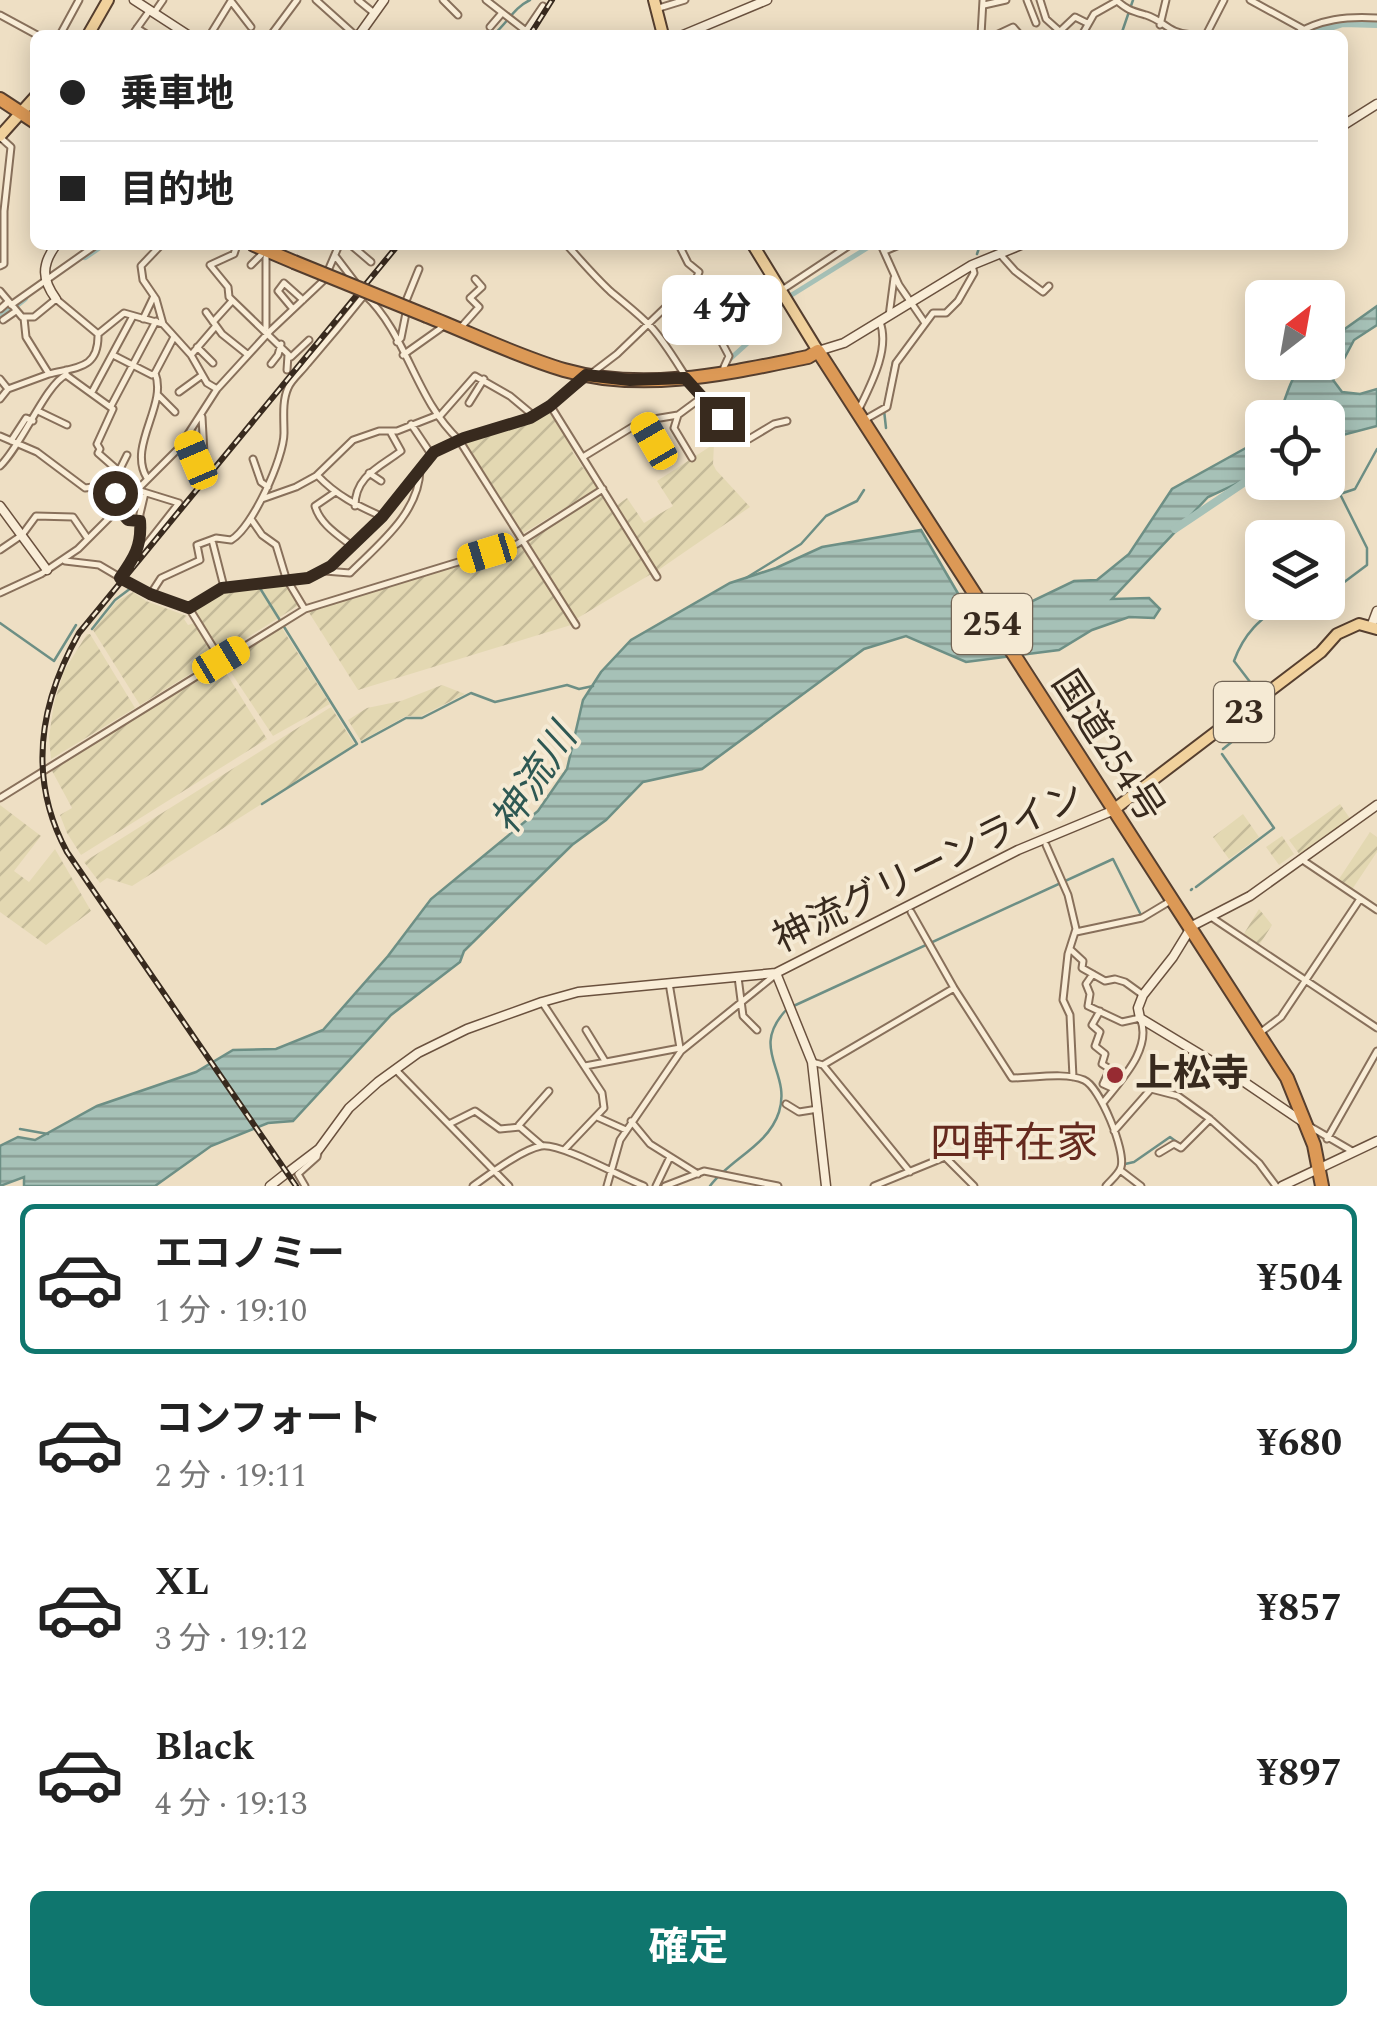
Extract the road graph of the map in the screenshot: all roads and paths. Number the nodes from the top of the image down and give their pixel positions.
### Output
1 (79, 0) edge
2 (108, 0) edge
3 (134, 0) edge
4 (163, 0) edge
5 (230, 0) edge
6 (297, 0) edge
7 (316, 0) edge
8 (358, 0) edge
9 (384, 0) edge
10 (443, 0) edge
11 (486, 0) edge
12 (685, 0) edge
13 (767, 0) edge
14 (778, 0) edge
15 (1006, 0) edge
16 (1027, 0) edge
17 (1040, 0) edge
18 (1117, 0) edge
19 (1166, 0) edge
20 (1224, 0) edge
21 (1250, 0) edge
22 (983, 2) edge
23 (655, 4) edge
24 (543, 6) dead end
25 (152, 12) junction
26 (374, 14) junction
27 (502, 14) junction
28 (0, 15) edge
29 (458, 15) dead end
30 (1377, 18) edge
31 (1036, 23) dead end
32 (1087, 23) junction
33 (1160, 25) junction
34 (251, 27) dead end
35 (490, 27) dead end
36 (1303, 29) joint
37 (63, 30) edge
38 (91, 30) edge
39 (136, 30) edge
40 (177, 30) edge
41 (213, 30) edge
42 (275, 30) edge
43 (351, 30) edge
44 (361, 30) edge
45 (525, 30) edge
46 (527, 30) edge
47 (662, 30) edge
48 (694, 30) edge
49 (709, 30) edge
50 (981, 30) edge
51 (1056, 30) edge
52 (1064, 30) edge
53 (1084, 30) edge
54 (1168, 30) edge
55 (1209, 30) edge
56 (30, 31) edge
57 (0, 99) edge
58 (30, 102) edge
59 (1377, 104) edge
60 (20, 112) junction
61 (30, 119) edge
62 (1348, 122) edge
63 (0, 136) edge
64 (2, 211) edge
65 (53, 250) edge
66 (89, 250) edge
67 (156, 250) edge
68 (236, 250) edge
69 (278, 250) edge
70 (338, 250) edge
71 (358, 250) edge
72 (572, 250) edge
73 (682, 250) edge
74 (756, 250) edge
75 (842, 250) edge
76 (884, 250) edge
77 (1007, 250) edge
78 (260, 252) edge
79 (999, 253) junction
80 (336, 257) junction
81 (299, 261) junction
82 (371, 262) dead end
83 (252, 265) dead end
84 (972, 265) junction
85 (0, 266) edge
86 (419, 269) dead end
87 (330, 270) junction
88 (894, 275) junction
89 (475, 279) dead end
90 (324, 280) junction
91 (45, 281) junction
92 (356, 283) junction
93 (1049, 286) dead end
94 (781, 289) junction
95 (0, 291) edge
96 (365, 295) junction
97 (154, 296) junction
98 (394, 296) junction
99 (56, 300) junction
100 (303, 300) junction
101 (232, 301) junction
102 (408, 302) junction
103 (910, 303) junction
104 (758, 305) dead end
105 (12, 306) junction
106 (380, 306) junction
107 (0, 309) edge
108 (294, 309) junction
109 (206, 312) dead end
110 (405, 314) junction
111 (133, 316) junction
112 (889, 316) junction
113 (24, 317) junction
114 (144, 319) junction
115 (3, 320) dead end
116 (647, 322) junction
117 (880, 322) junction
118 (159, 323) junction
119 (925, 323) junction
120 (214, 324) junction
121 (463, 324) junction
122 (440, 328) junction
123 (267, 331) junction
124 (98, 334) junction
125 (174, 337) junction
126 (720, 339) dead end
127 (309, 340) dead end
128 (397, 342) junction
129 (280, 344) junction
130 (197, 347) junction
131 (818, 351) junction
132 (514, 352) junction
133 (112, 354) junction
134 (248, 354) junction
135 (190, 355) junction
136 (288, 355) junction
137 (403, 355) junction
138 (213, 363) dead end
139 (132, 364) junction
140 (271, 364) dead end
141 (724, 368) junction
142 (287, 370) dead end
143 (66, 372) junction
144 (155, 373) junction
145 (49, 374) junction
146 (202, 375) junction
147 (586, 375) junction
148 (685, 378) junction
149 (833, 378) junction
150 (0, 379) edge
151 (484, 379) junction
152 (8, 389) junction
153 (217, 389) junction
154 (92, 392) junction
155 (179, 392) dead end
156 (158, 395) junction
157 (701, 398) junction
158 (0, 400) edge
159 (469, 402) dead end
160 (110, 406) junction
161 (550, 406) junction
162 (859, 409) junction
163 (40, 412) junction
164 (175, 412) dead end
165 (201, 414) junction
166 (678, 415) junction
167 (438, 416) junction
168 (534, 416) junction
169 (866, 419) junction
170 (642, 421) junction
171 (787, 421) dead end
172 (410, 424) junction
173 (68, 425) dead end
174 (391, 432) junction
175 (0, 436) edge
176 (187, 438) junction
177 (874, 438) junction
178 (459, 440) junction
179 (14, 442) junction
180 (655, 443) dead end
181 (431, 454) junction
182 (127, 455) dead end
183 (204, 456) junction
184 (583, 457) junction
185 (253, 458) dead end
186 (692, 458) dead end
187 (0, 466) edge
188 (420, 466) junction
189 (205, 472) dead end
190 (118, 473) junction
191 (369, 474) junction
192 (316, 475) junction
193 (148, 479) junction
194 (381, 481) dead end
195 (268, 487) junction
196 (603, 490) junction
197 (140, 491) junction
198 (334, 493) junction
199 (130, 498) junction
200 (262, 499) junction
201 (0, 506) edge
202 (355, 506) junction
203 (118, 509) junction
204 (250, 518) junction
205 (382, 518) junction
206 (140, 521) junction
207 (392, 528) junction
208 (22, 535) junction
209 (88, 539) junction
210 (212, 540) junction
211 (522, 540) junction
212 (352, 547) junction
213 (0, 550) edge
214 (139, 551) junction
215 (364, 558) junction
216 (62, 561) junction
217 (47, 570) junction
218 (323, 571) junction
219 (657, 577) dead end
220 (120, 578) junction
221 (286, 578) junction
222 (224, 587) junction
223 (0, 593) edge
224 (150, 594) junction
225 (189, 608) junction
226 (304, 608) junction
227 (1377, 611) edge
228 (576, 625) dead end
229 (1374, 628) edge
230 (221, 660) junction
231 (0, 798) edge
232 (1377, 805) edge
233 (1111, 808) junction
234 (1046, 845) dead end
235 (1301, 859) junction
236 (1360, 899) junction
237 (1167, 903) dead end
238 (1377, 910) edge
239 (911, 912) dead end
240 (1211, 917) junction
241 (1190, 929) junction
242 (1076, 932) junction
243 (1070, 949) junction
244 (776, 973) junction
245 (1092, 974) junction
246 (738, 976) junction
247 (1306, 981) junction
248 (669, 983) junction
249 (954, 988) junction
250 (1143, 995) junction
251 (542, 1002) junction
252 (740, 1004) junction
253 (1100, 1010) junction
254 (1140, 1018) junction
255 (1377, 1028) edge
256 (586, 1030) dead end
257 (757, 1030) dead end
258 (1259, 1034) junction
259 (680, 1050) junction
260 (1377, 1051) edge
261 (605, 1062) junction
262 (812, 1062) junction
263 (823, 1064) junction
264 (584, 1066) junction
265 (394, 1068) junction
266 (1073, 1078) junction
267 (1114, 1089) junction
268 (549, 1090) dead end
269 (1103, 1103) junction
270 (786, 1104) dead end
271 (818, 1109) junction
272 (596, 1117) junction
273 (1210, 1119) junction
274 (631, 1121) junction
275 (449, 1124) junction
276 (1307, 1125) junction
277 (519, 1126) junction
278 (626, 1130) junction
279 (1114, 1131) junction
280 (1327, 1139) junction
281 (1377, 1140) edge
282 (541, 1146) junction
283 (565, 1149) junction
284 (318, 1150) junction
285 (1354, 1152) junction
286 (1160, 1153) dead end
287 (670, 1157) junction
288 (1319, 1168) junction
289 (494, 1170) junction
290 (1120, 1170) junction
291 (611, 1172) junction
292 (910, 1172) junction
293 (699, 1174) junction
294 (270, 1186) edge
295 (304, 1186) edge
296 (473, 1186) edge
297 (509, 1186) edge
298 (607, 1186) edge
299 (644, 1186) edge
300 (656, 1186) edge
301 (665, 1186) edge
302 (778, 1186) edge
303 (826, 1186) edge
304 (874, 1186) edge
305 (974, 1186) edge
306 (1106, 1186) edge
307 (1141, 1186) edge
308 (1279, 1186) edge
309 (1322, 1186) edge

1 - 37 street
2 - 38 main road
3 - 25 street
4 - 25 street
5 - 34 street
5 - 41 street
6 - 42 street
7 - 43 street
8 - 26 street
9 - 26 street
10 - 29 street
11 - 27 street
12 - 23 street
13 - 48 street
14 - 49 street
15 - 22 street
16 - 31 street
17 - 51 street
18 - 32 street
18 - 33 street
19 - 33 street
20 - 55 street
21 - 36 street
22 - 50 street
23 - 47 main road
24 - 46 street
25 - 39 street
25 - 40 street
26 - 44 street
27 - 35 street
27 - 45 street
28 - 56 street
30 - 36 street
32 - 52 street
32 - 53 street
33 - 54 street
57 - 60 highway
58 - 60 main road
59 - 62 street
60 - 61 highway
60 - 63 main road
63 - 64 street
64 - 85 street
65 - 91 street
66 - 91 street
67 - 97 street
68 - 101 street
69 - 81 street
70 - 80 street
71 - 82 street
72 - 116 street
73 - 116 street
74 - 94 main road
75 - 94 street
76 - 88 street
77 - 79 street
78 - 81 highway
78 - 83 street
78 - 90 street
78 - 123 street
79 - 84 street
79 - 93 street
80 - 87 street
80 - 92 street
81 - 87 street
81 - 132 highway, bridge
84 - 103 street
84 - 119 street
86 - 102 street
87 - 90 street
88 - 103 street
88 - 112 street
89 - 121 street
90 - 92 street
90 - 100 street
91 - 99 street
91 - 105 street
92 - 96 street
94 - 104 street
94 - 131 main road
95 - 105 street
96 - 98 street
96 - 106 street
96 - 195 street
97 - 114 street
97 - 118 street
98 - 102 street
98 - 106 street
99 - 113 street
99 - 124 street
100 - 108 street
100 - 108 street
101 - 120 street
101 - 123 street
102 - 110 street
102 - 121 street
103 - 112 street
103 - 119 street
105 - 107 street
105 - 113 street
105 - 115 street
106 - 110 street
106 - 128 street
108 - 123 street
109 - 120 street
110 - 122 street
110 - 128 street
111 - 114 street
111 - 124 street
111 - 133 street
112 - 117 street
113 - 145 street
114 - 118 street
116 - 147 street
116 - 148 street
117 - 131 street
117 - 162 street
118 - 125 street
118 - 139 street
119 - 169 street
120 - 130 street
120 - 134 street
121 - 132 street
122 - 132 street
122 - 137 street
123 - 129 street
123 - 134 street
124 - 143 street
125 - 135 street
125 - 144 street
126 - 141 street
127 - 136 street
128 - 137 street
129 - 136 street
129 - 140 street
130 - 135 street
130 - 138 street
131 - 141 highway
131 - 148 highway
131 - 149 highway, 国道254号 / 254
132 - 147 highway
133 - 139 street
133 - 154 street
134 - 153 street
135 - 146 street
136 - 142 street
137 - 167 street
139 - 144 street
139 - 160 street
141 - 148 highway
143 - 145 street
143 - 154 street
143 - 163 street
144 - 156 street
145 - 152 street
146 - 153 street
146 - 155 street
147 - 148 highway
147 - 161 street
148 - 157 street
149 - 162 street
149 - 177 highway, 国道254号 / 254
150 - 152 street
151 - 159 street
151 - 167 street
151 - 168 street
152 - 158 street
153 - 165 street
154 - 160 street
156 - 164 street
156 - 193 street
157 - 166 street
157 - 171 street
160 - 190 street
161 - 168 street
161 - 184 street
162 - 169 street
163 - 173 street
163 - 179 street
165 - 176 street
165 - 183 street
166 - 170 street
166 - 186 street
167 - 172 street
167 - 178 street
168 - 178 street
169 - 177 street
170 - 180 street
170 - 184 street
172 - 174 street
172 - 181 street
174 - 191 street
174 - 192 street
175 - 179 street
176 - 183 street
176 - 193 street
177 - 233 highway, 国道254号 / 254
178 - 181 street
178 - 211 street
179 - 187 street
179 - 199 street
181 - 188 street
182 - 190 street
183 - 189 street
184 - 196 street
185 - 195 street
188 - 205 street
188 - 207 street
190 - 197 street
191 - 194 street
191 - 202 street
192 - 198 street
192 - 200 street
193 - 197 street
195 - 200 street
196 - 211 street
196 - 219 street
197 - 199 street
197 - 206 street
197 - 214 street
198 - 202 street
198 - 212 street
199 - 203 street
200 - 204 street
201 - 208 street
202 - 205 street
203 - 206 street
203 - 209 street
204 - 210 street
204 - 221 street
205 - 207 street
205 - 212 street
206 - 214 street
207 - 215 street
208 - 209 street
208 - 213 street
208 - 217 street
209 - 216 street
210 - 222 street
210 - 224 street
211 - 226 street
211 - 228 street
212 - 215 street
212 - 218 street
214 - 220 street
215 - 218 street
216 - 217 street
216 - 220 street
217 - 223 street
218 - 221 street
220 - 224 street
221 - 222 street
221 - 226 street
222 - 225 street
224 - 225 street
225 - 230 street
226 - 230 street
227 - 229 street
229 - 233 main road, 23
230 - 231 street
232 - 235 street
233 - 241 highway, 国道254号 / 254
233 - 244 street, 神流グリーンライン
234 - 242 street
235 - 236 street
235 - 240 street
236 - 238 street
236 - 247 street
237 - 242 street
239 - 249 street
240 - 241 street
240 - 247 street
241 - 250 street
241 - 258 highway, 国道254号 / 254
242 - 243 street
243 - 245 street
243 - 266 street
244 - 246 street, 神流グリーンライン
244 - 252 street
244 - 262 street
245 - 250 street
245 - 253 street
246 - 248 street, 神流グリーンライン
246 - 252 street
247 - 255 street
247 - 258 street
248 - 251 street, 神流グリーンライン
248 - 259 street
249 - 263 street
249 - 266 street
250 - 254 street
251 - 264 street
251 - 265 street, 神流グリーンライン
252 - 257 street
252 - 259 street
253 - 254 street
253 - 267 street
254 - 267 street
254 - 276 street
256 - 261 street
258 - 276 highway, 国道254号 / 254
259 - 261 street
259 - 274 street
260 - 280 street
261 - 264 street
262 - 263 street
262 - 271 street
263 - 292 street
264 - 272 street
265 - 275 street
265 - 284 street, 神流グリーンライン
266 - 269 street
267 - 269 street
268 - 277 street
269 - 279 street
270 - 271 street
271 - 303 street
272 - 278 street
272 - 283 street
273 - 279 street
273 - 286 street
273 - 308 street
274 - 278 street
274 - 287 street
275 - 277 street
275 - 289 street
276 - 280 street
276 - 288 highway, 国道254号 / 254
277 - 282 street
278 - 291 street
279 - 290 street
280 - 285 street
281 - 285 street
282 - 283 street
282 - 289 street
283 - 291 street
284 - 294 street, 神流グリーンライン
284 - 295 street
285 - 288 street
287 - 293 street
287 - 300 street
288 - 308 street
288 - 309 highway, 国道254号 / 254
289 - 296 street
289 - 297 street
290 - 306 street
290 - 307 street
291 - 298 street
291 - 299 street
292 - 304 street
292 - 305 street
293 - 301 street
293 - 302 street

